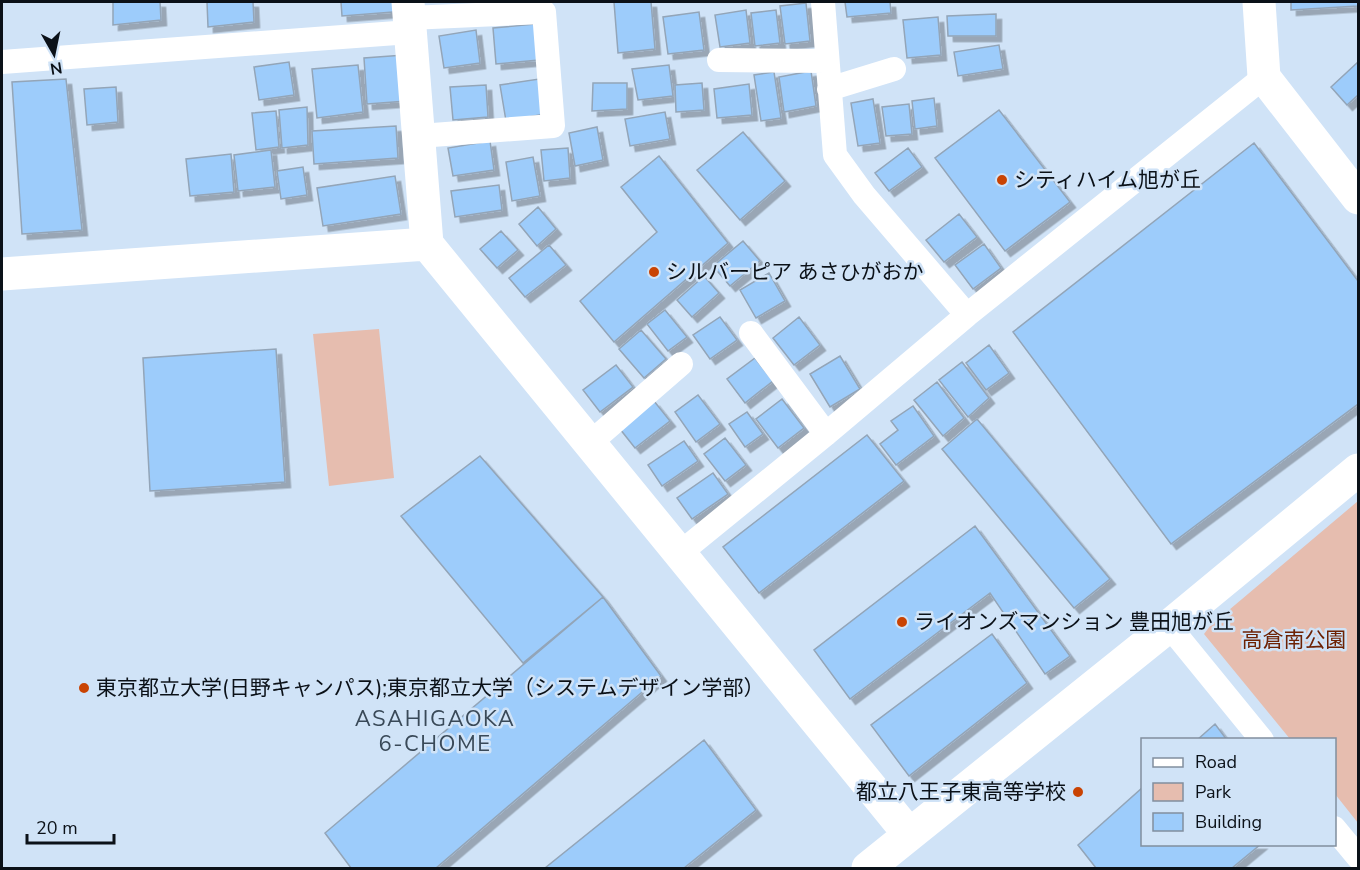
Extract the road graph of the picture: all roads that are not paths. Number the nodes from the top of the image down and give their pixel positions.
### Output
1 (823, 2) edge
2 (1259, 2) edge
3 (409, 17) edge
4 (719, 60) dead end
5 (827, 61) junction
6 (2, 62) edge
7 (894, 69) dead end
8 (1264, 77) junction
9 (829, 89) junction
10 (419, 136) junction
11 (1359, 198) edge
12 (427, 244) junction
13 (2, 274) edge
14 (967, 315) junction
15 (751, 333) dead end
16 (681, 364) dead end
17 (826, 434) junction
18 (590, 443) junction
19 (1359, 470) edge
20 (680, 553) junction
21 (1169, 626) junction
22 (1260, 738) edge
23 (1336, 829) edge
24 (909, 834) junction
25 (1359, 857) edge
26 (868, 868) edge

1 - 5 street
2 - 8 street
3 - 6 street
3 - 10 street
3 - 10 street
4 - 5 street
5 - 9 street
7 - 9 street
8 - 11 street
8 - 14 street
9 - 14 street
10 - 12 street
12 - 13 street
12 - 18 street
14 - 17 street
15 - 17 street
16 - 18 street
17 - 20 street
18 - 20 street
19 - 21 street
20 - 24 street
21 - 22 street
21 - 24 street
23 - 25 street
24 - 26 street

